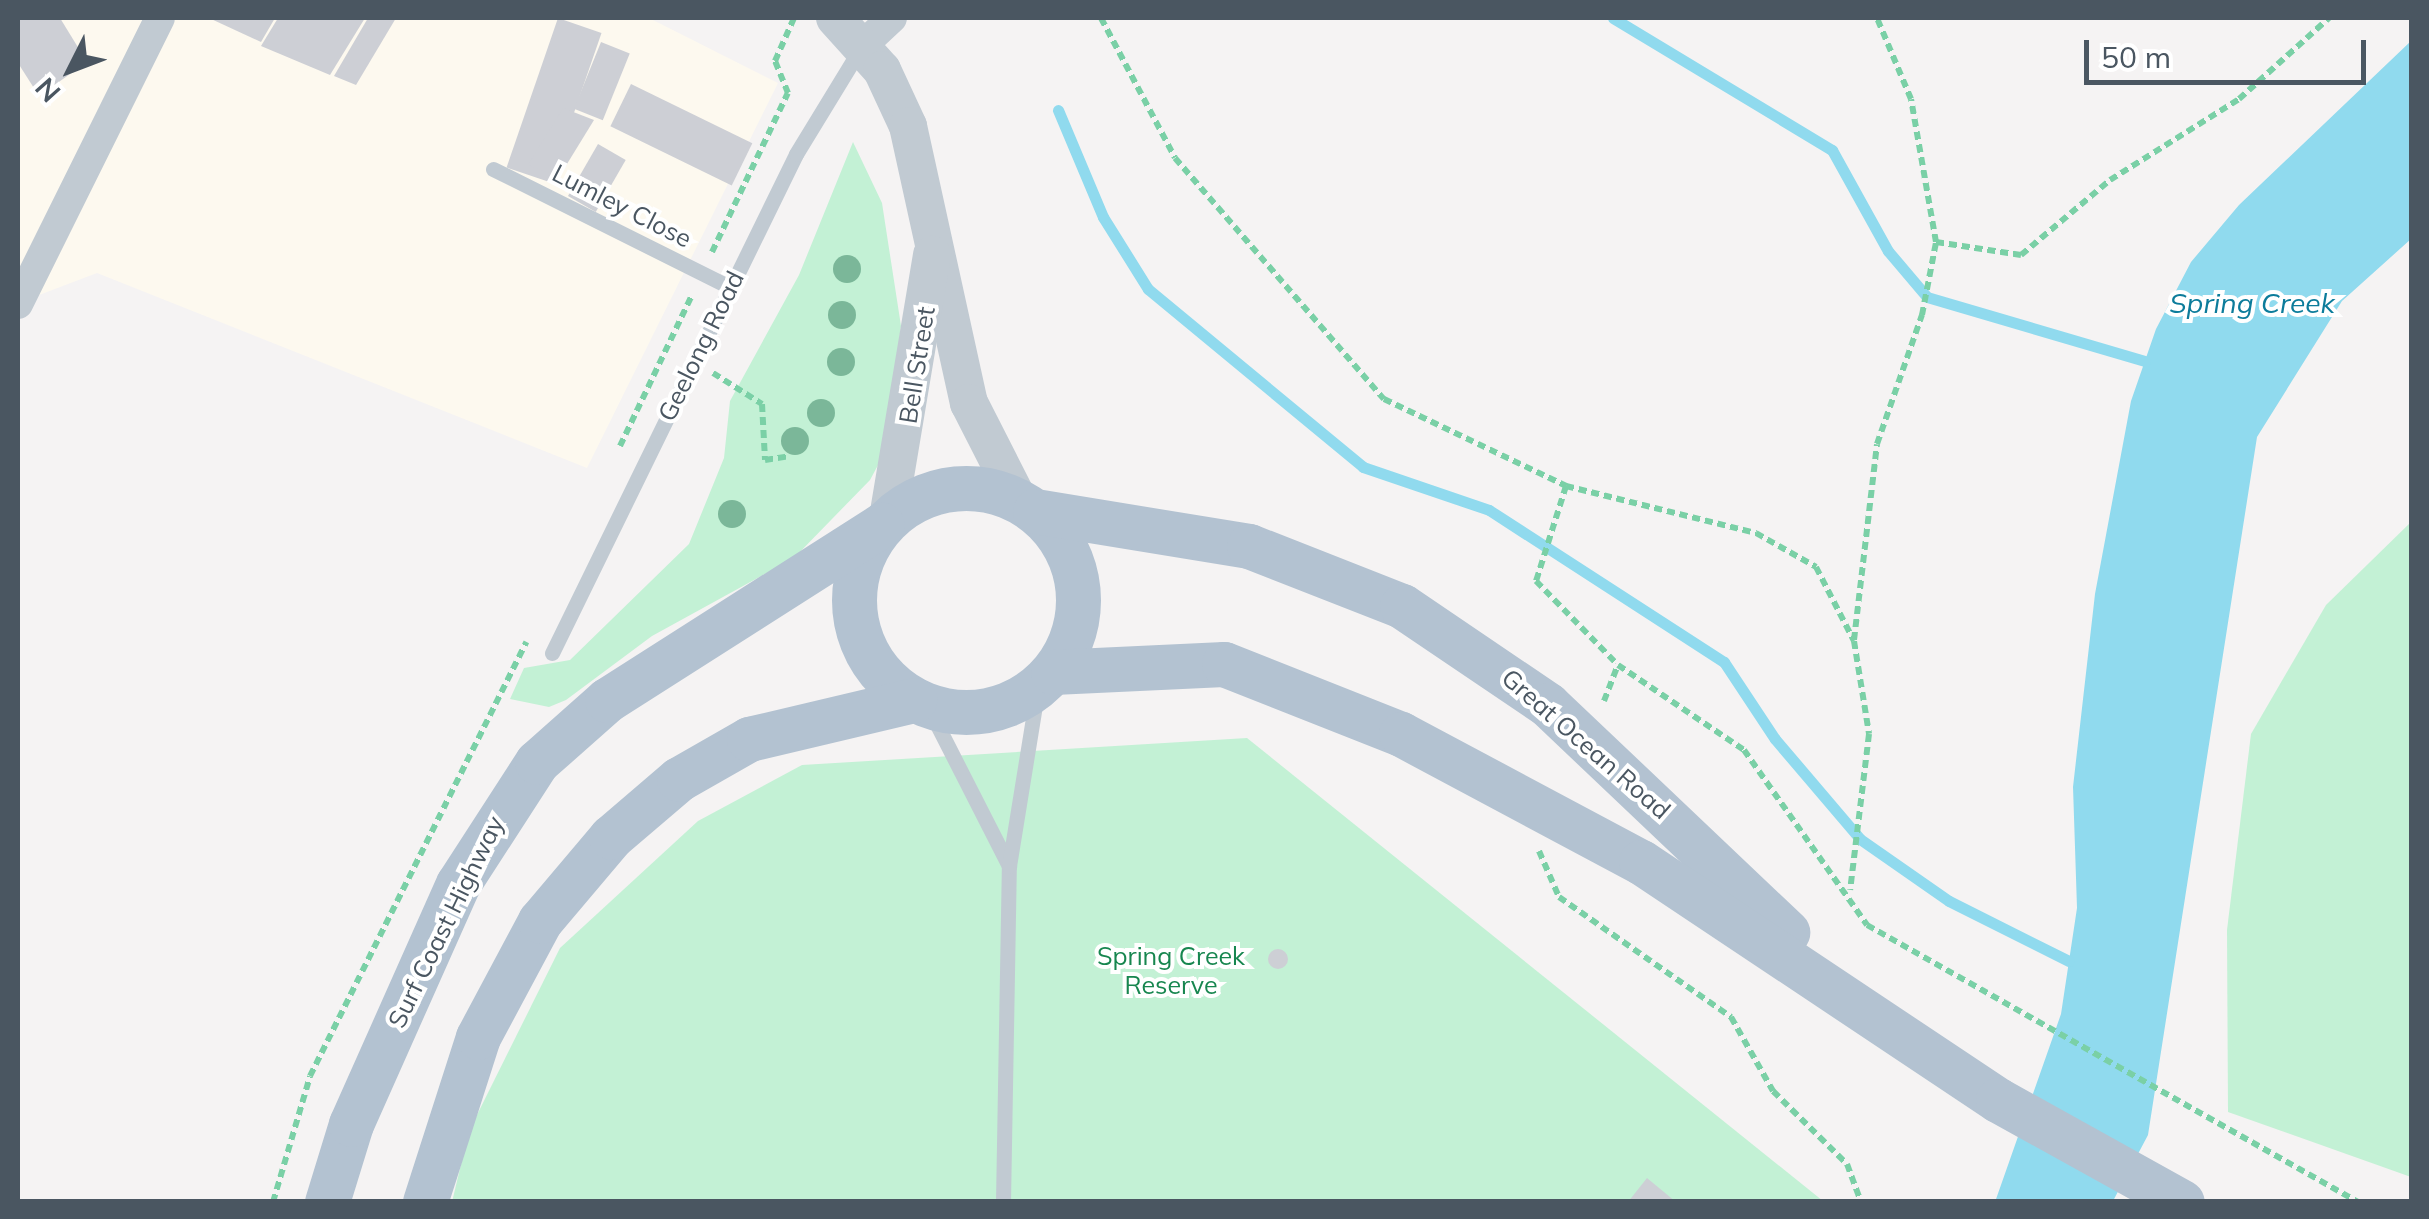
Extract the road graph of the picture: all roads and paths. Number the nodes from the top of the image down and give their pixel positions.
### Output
1 (160, 18) edge
2 (794, 18) edge
3 (835, 18) edge
4 (892, 18) edge
5 (1102, 18) edge
6 (1877, 18) edge
7 (2329, 18) edge
8 (862, 46) junction
9 (492, 168) dead end
10 (932, 210) junction
11 (1936, 242) junction
12 (702, 274) junction
13 (730, 287) junction
14 (18, 304) edge
15 (692, 362) junction
16 (616, 453) dead end
17 (790, 456) dead end
18 (1566, 486) junction
19 (1027, 506) junction
20 (885, 522) junction
21 (530, 633) dead end
22 (1854, 641) junction
23 (552, 653) dead end
24 (1618, 665) junction
25 (1045, 680) junction
26 (920, 702) junction
27 (1600, 711) dead end
28 (1554, 812) junction
29 (1009, 866) junction
30 (1850, 890) junction
31 (1858, 999) junction
32 (273, 1202) edge
33 (327, 1202) edge
34 (425, 1202) edge
35 (1003, 1202) edge
36 (1862, 1202) edge
37 (2182, 1202) edge
38 (2358, 1202) edge

1 - 14 street
2 - 12 path
3 - 8 street, Bell Street
4 - 8 street
5 - 18 path
6 - 11 path
7 - 11 path
8 - 10 street, Bell Street
8 - 13 lane, Geelong Road
9 - 12 lane, Lumley Close
10 - 19 street, Bell Street
10 - 20 street, Bell Street
11 - 22 path
12 - 13 lane, Lumley Close
12 - 16 path
13 - 15 lane, Geelong Road
15 - 17 path
15 - 23 lane, Geelong Road
18 - 22 path
18 - 24 path
19 - 20 main road
19 - 25 main road
19 - 31 main road, Great Ocean Road
20 - 26 main road
20 - 33 main road, Surf Coast Highway
21 - 32 path
22 - 30 path
24 - 27 path
24 - 30 path
25 - 26 main road
25 - 28 main road, Great Ocean Road
25 - 29 lane
26 - 29 lane
26 - 34 main road
28 - 31 main road, Great Ocean Road
28 - 36 path
29 - 35 lane
30 - 38 path
31 - 37 main road, Great Ocean Road

